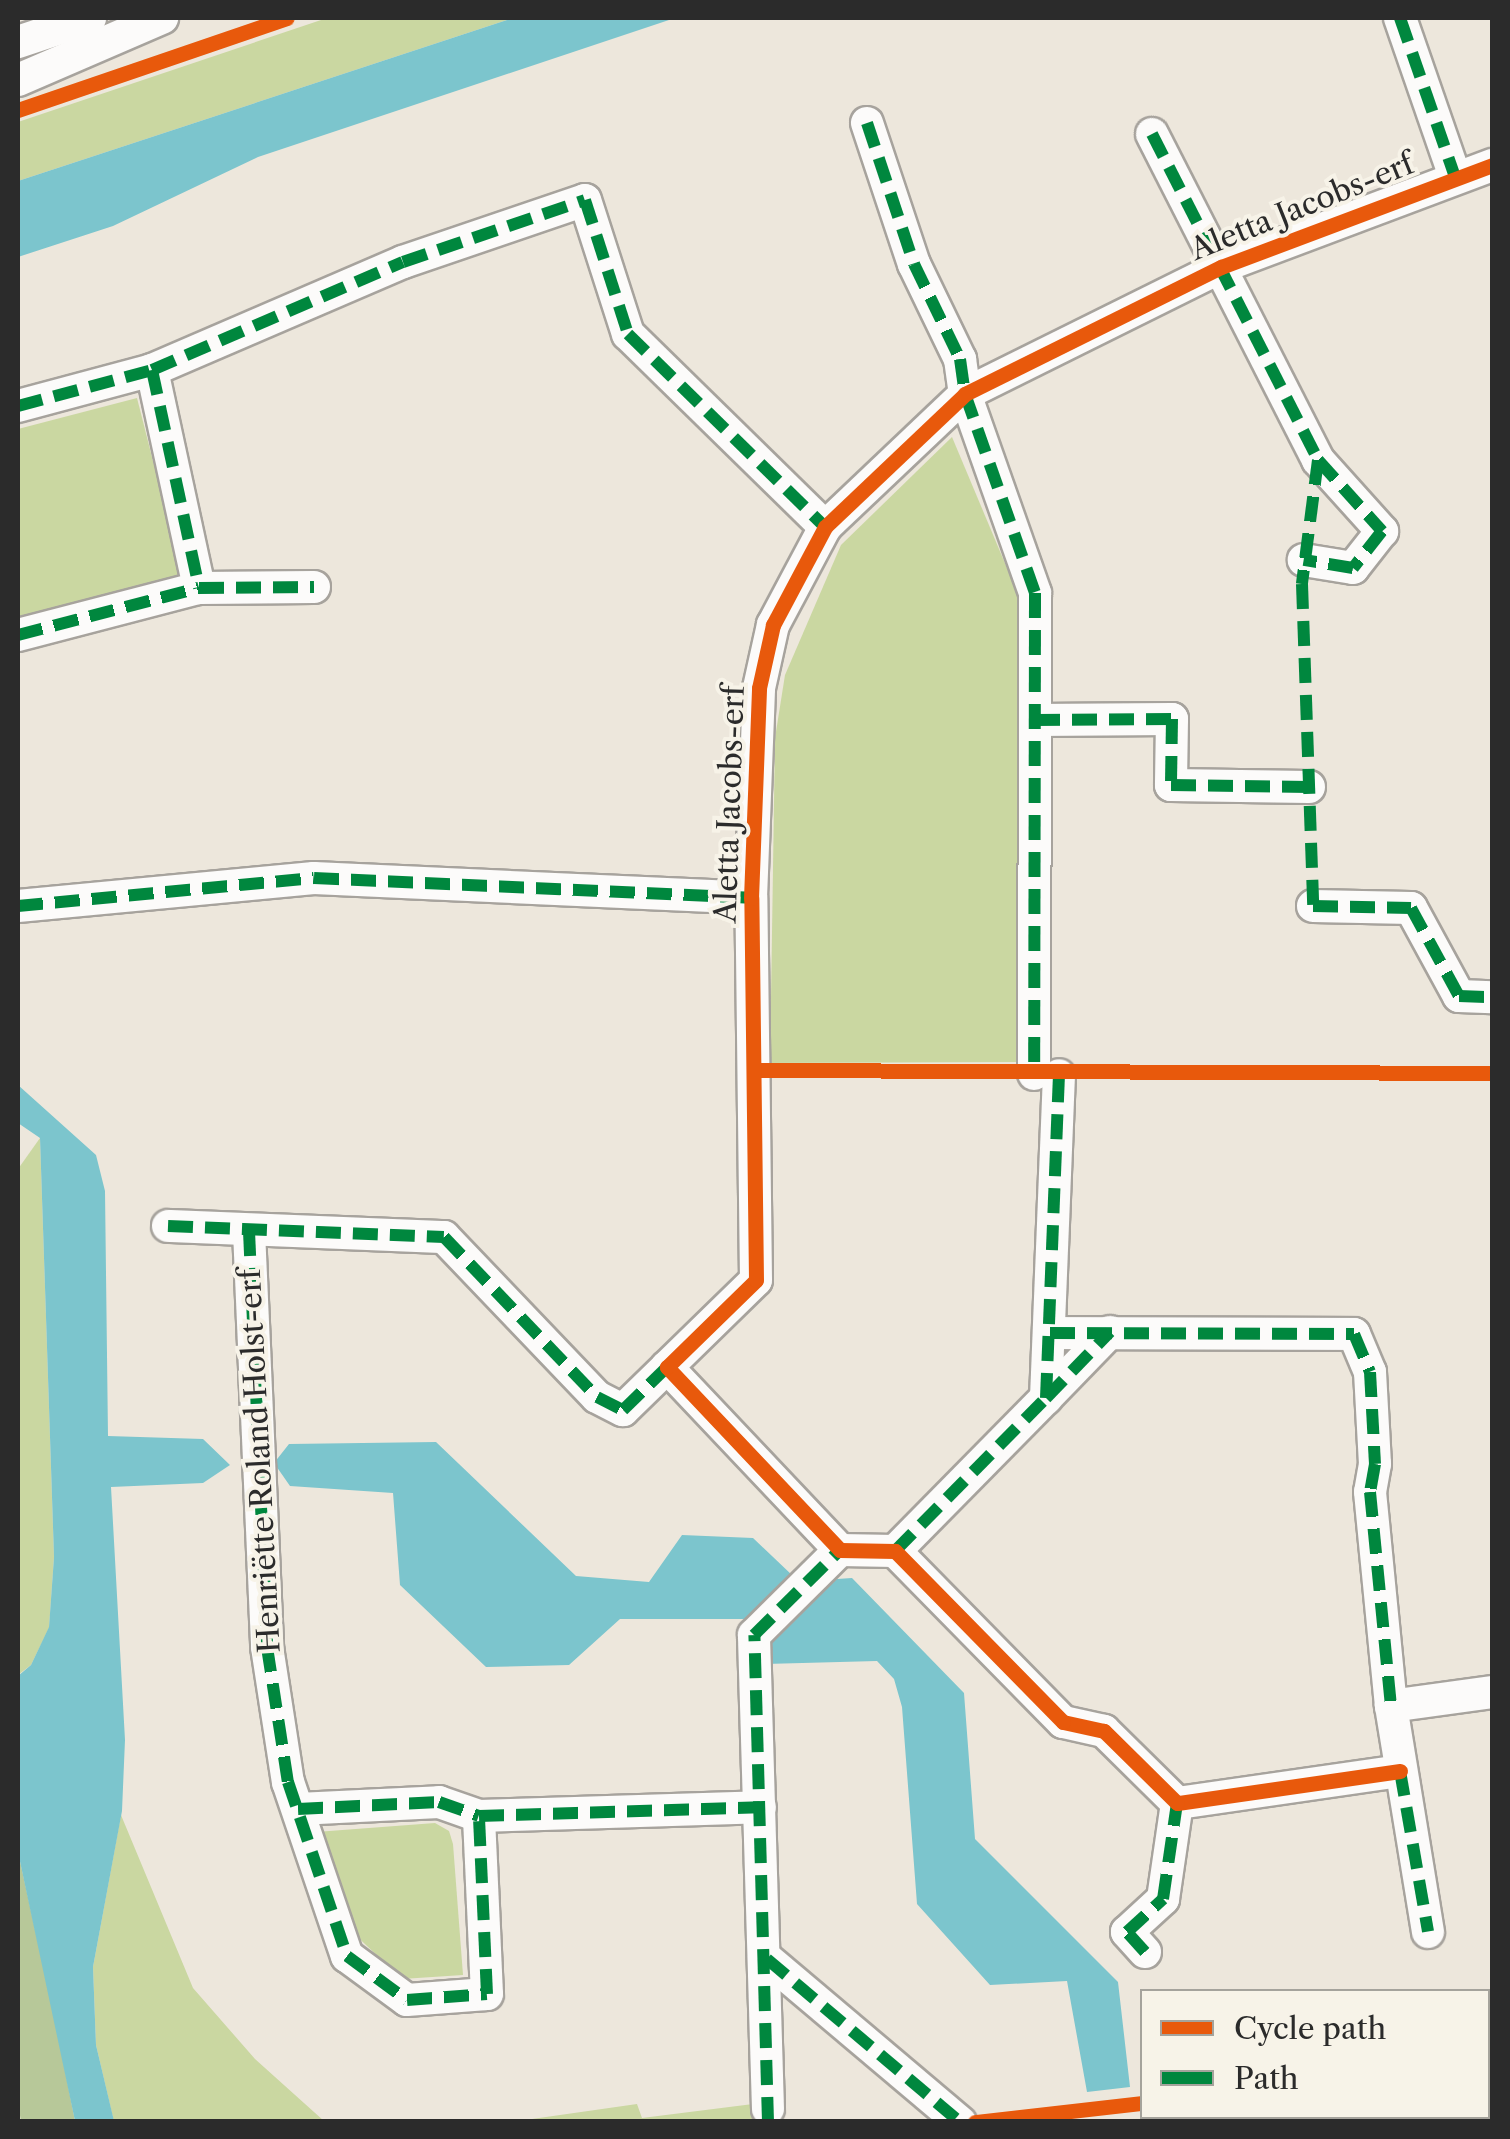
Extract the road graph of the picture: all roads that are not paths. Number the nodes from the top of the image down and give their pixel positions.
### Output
1 (90, 18) edge
2 (162, 18) edge
3 (1400, 18) edge
4 (18, 42) edge
5 (18, 80) edge
6 (867, 123) dead end
7 (1152, 134) dead end
8 (1492, 165) edge
9 (1454, 174) junction
10 (1221, 267) junction
11 (152, 370) junction
12 (966, 394) junction
13 (18, 406) edge
14 (825, 527) junction
15 (1304, 560) dead end
16 (314, 587) dead end
17 (199, 588) junction
18 (18, 636) edge
19 (1035, 720) junction
20 (1309, 787) dead end
21 (751, 898) junction
22 (18, 906) edge
23 (1314, 906) dead end
24 (1492, 996) edge
25 (754, 1070) joint
26 (168, 1226) dead end
27 (249, 1231) junction
28 (1110, 1332) junction
29 (1050, 1334) junction
30 (667, 1367) junction
31 (1046, 1398) junction
32 (840, 1550) junction
33 (895, 1551) junction
34 (1492, 1692) edge
35 (1391, 1706) junction
36 (1400, 1771) junction
37 (1177, 1803) junction
38 (760, 1807) junction
39 (298, 1808) junction
40 (478, 1816) junction
41 (1428, 1932) dead end
42 (1145, 1952) dead end
43 (767, 1958) junction
44 (768, 2109) dead end
45 (960, 2122) edge

1 - 4 street
2 - 5 street
3 - 9 street, Aletta Jacobs-erf
6 - 12 street
7 - 10 street, Aletta Jacobs-erf
8 - 9 street, Aletta Jacobs-erf
9 - 10 street, Aletta Jacobs-erf
10 - 12 street, Aletta Jacobs-erf
10 - 15 street, Aletta Jacobs-erf
11 - 13 street
11 - 14 street
11 - 17 street
12 - 14 street, Aletta Jacobs-erf
12 - 19 street
14 - 21 street, Aletta Jacobs-erf
16 - 17 street
17 - 18 street
19 - 20 street
19 - 29 street
21 - 22 street, Aletta Jacobs-erf
21 - 25 street, Aletta Jacobs-erf
23 - 24 street
25 - 30 street, Henriëtte Roland Holst-erf
26 - 27 street, Henriëtte Roland Holst-erf
27 - 30 street, Henriëtte Roland Holst-erf
27 - 39 street, Henriëtte Roland Holst-erf
28 - 29 street
28 - 31 street
28 - 35 street
29 - 31 street
30 - 32 street
31 - 33 street
32 - 33 street
32 - 38 street
33 - 37 street
34 - 35 street
35 - 36 street
36 - 37 street
36 - 41 street
37 - 42 street
38 - 40 street
38 - 43 street
39 - 40 street
39 - 40 street, Henriëtte Roland Holst-erf
43 - 44 street
43 - 45 street

